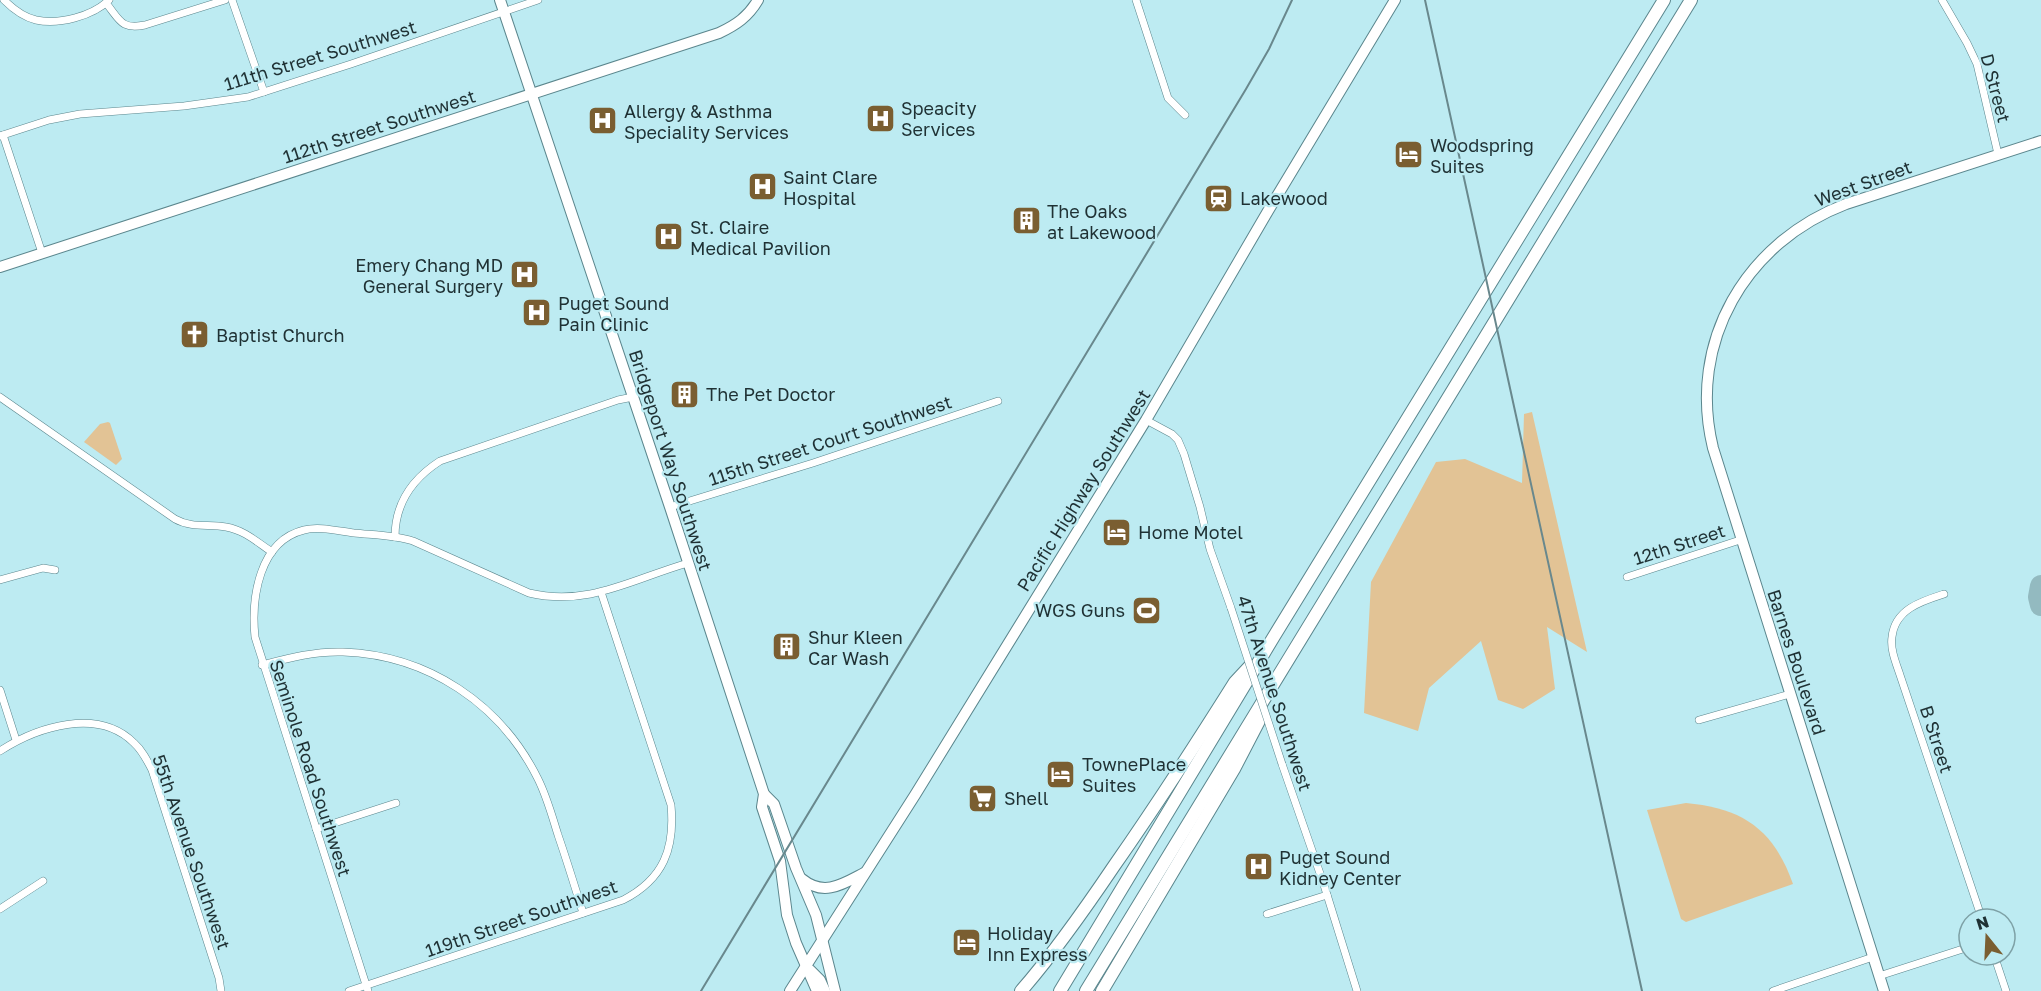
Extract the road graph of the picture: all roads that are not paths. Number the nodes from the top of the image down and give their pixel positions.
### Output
1 (4, 0) edge
2 (225, 0) edge
3 (232, 0) edge
4 (500, 0) edge
5 (538, 0) edge
6 (758, 0) edge
7 (1136, 0) edge
8 (1395, 0) edge
9 (1664, 0) edge
10 (1691, 0) edge
11 (1942, 0) edge
12 (108, 1) edge
13 (504, 11) junction
14 (264, 92) junction
15 (532, 93) junction
16 (1185, 115) dead end
17 (2, 135) edge
18 (2041, 141) edge
19 (1998, 154) junction
20 (42, 253) junction
21 (0, 267) edge
22 (1714, 338) joint
23 (0, 397) edge
24 (633, 397) junction
25 (998, 401) dead end
26 (1146, 420) junction
27 (670, 507) junction
28 (395, 537) junction
29 (1740, 540) junction
30 (272, 552) junction
31 (688, 563) junction
32 (55, 570) dead end
33 (1627, 577) dead end
34 (0, 580) edge
35 (601, 592) junction
36 (1944, 594) dead end
37 (1272, 638) junction
38 (1286, 664) junction
39 (262, 665) junction
40 (0, 690) edge
41 (1790, 694) junction
42 (1699, 720) dead end
43 (16, 740) junction
44 (0, 751) edge
45 (764, 794) junction
46 (396, 803) dead end
47 (316, 829) junction
48 (864, 873) junction
49 (800, 878) junction
50 (43, 881) dead end
51 (1327, 895) junction
52 (1978, 907) edge
53 (0, 909) edge
54 (583, 913) junction
55 (1267, 914) dead end
56 (823, 939) junction
57 (1957, 951) edge
58 (1873, 957) junction
59 (805, 965) junction
60 (1998, 967) edge
61 (1880, 976) junction
62 (367, 988) edge
63 (221, 991) edge
64 (349, 991) edge
65 (790, 991) edge
66 (817, 991) edge
67 (825, 991) edge
68 (835, 991) edge
69 (1021, 991) edge
70 (1060, 991) edge
71 (1086, 991) edge
72 (1102, 991) edge
73 (1357, 991) edge
74 (1773, 991) edge
75 (1884, 991) edge
76 (2006, 991) edge

1 - 12 street
2 - 12 street
3 - 14 street
4 - 13 main road, Bridgeport Way Southwest
5 - 13 street, 111th Street Southwest
6 - 15 main road, 112th Street Southwest
7 - 16 street
8 - 26 main road, Pacific Highway Southwest
9 - 37 highway
10 - 38 highway
11 - 19 street, D Street
13 - 14 street, 111th Street Southwest
13 - 15 main road, Bridgeport Way Southwest
14 - 17 street, 111th Street Southwest
15 - 20 main road, 112th Street Southwest
15 - 24 main road, Bridgeport Way Southwest
17 - 20 street
18 - 19 main road, West Street
19 - 22 main road, West Street
20 - 21 main road, 112th Street Southwest
22 - 29 main road, Barnes Boulevard
23 - 30 street
24 - 27 main road, Bridgeport Way Southwest
24 - 28 street
25 - 27 street, 115th Street Court Southwest
26 - 48 main road, Pacific Highway Southwest
26 - 51 street, 47th Avenue Southwest, bridge
27 - 31 main road, Bridgeport Way Southwest
28 - 30 street
28 - 35 street
29 - 33 street, 12th Street
29 - 41 main road, Barnes Boulevard
30 - 39 street, Seminole Road Southwest
31 - 35 street
31 - 45 main road, Bridgeport Way Southwest
32 - 34 street
35 - 54 street, 119th Street Southwest
36 - 52 street, B Street
37 - 69 highway
37 - 70 highway
38 - 71 highway
38 - 72 highway
39 - 47 street, Seminole Road Southwest
39 - 54 street
40 - 43 street
41 - 42 street
41 - 58 main road, Barnes Boulevard
43 - 44 street
43 - 63 street, 55th Avenue Southwest
45 - 49 main road, Bridgeport Way Southwest
45 - 59 main road, Bridgeport Way Southwest
46 - 47 street
47 - 62 street, Seminole Road Southwest
48 - 49 main road
48 - 56 main road, Pacific Highway Southwest
49 - 56 main road, Bridgeport Way Southwest
50 - 53 street
51 - 55 street
51 - 73 street, 47th Avenue Southwest
54 - 62 street, 119th Street Southwest
56 - 59 main road, Pacific Highway Southwest
56 - 68 main road, Bridgeport Way Southwest
57 - 61 street
58 - 61 main road, Barnes Boulevard
58 - 74 street
59 - 65 main road, Pacific Highway Southwest
59 - 66 main road, Bridgeport Way Southwest
59 - 67 main road
60 - 76 street
61 - 75 main road, Barnes Boulevard
62 - 64 street, 119th Street Southwest

